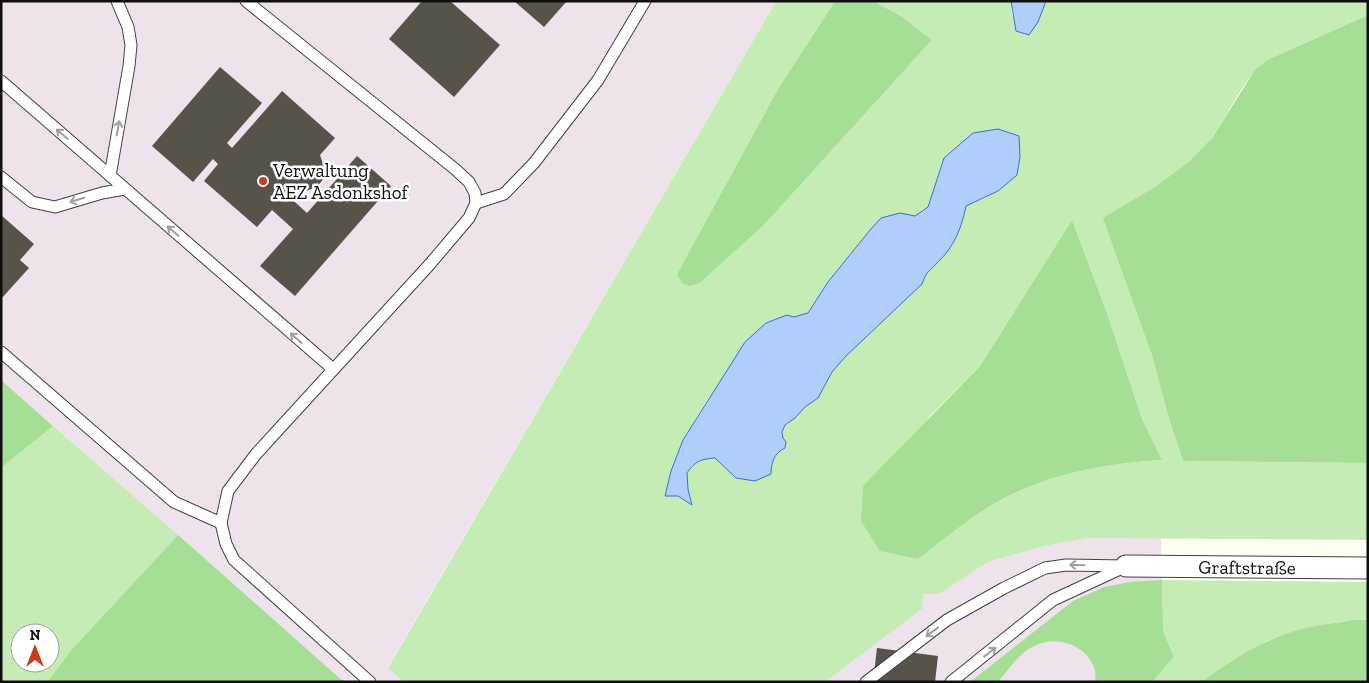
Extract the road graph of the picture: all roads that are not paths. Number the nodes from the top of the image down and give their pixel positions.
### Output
1 (117, 1) edge
2 (246, 1) edge
3 (645, 1) edge
4 (1, 81) edge
5 (110, 176) junction
6 (1, 177) edge
7 (125, 189) junction
8 (476, 203) junction
9 (1, 352) edge
10 (333, 370) junction
11 (221, 523) junction
12 (1126, 566) junction
13 (1368, 568) edge
14 (370, 682) edge
15 (866, 682) edge
16 (951, 682) edge

5 -> 1 lane
2 - 8 lane
3 - 8 lane
5 -> 4 lane
5 - 7 lane
7 -> 6 lane
10 -> 7 lane
8 - 10 lane
9 - 11 lane
10 - 11 lane
11 - 14 lane
12 - 13 street, Graftstraße
12 -> 15 lane
16 -> 12 lane

